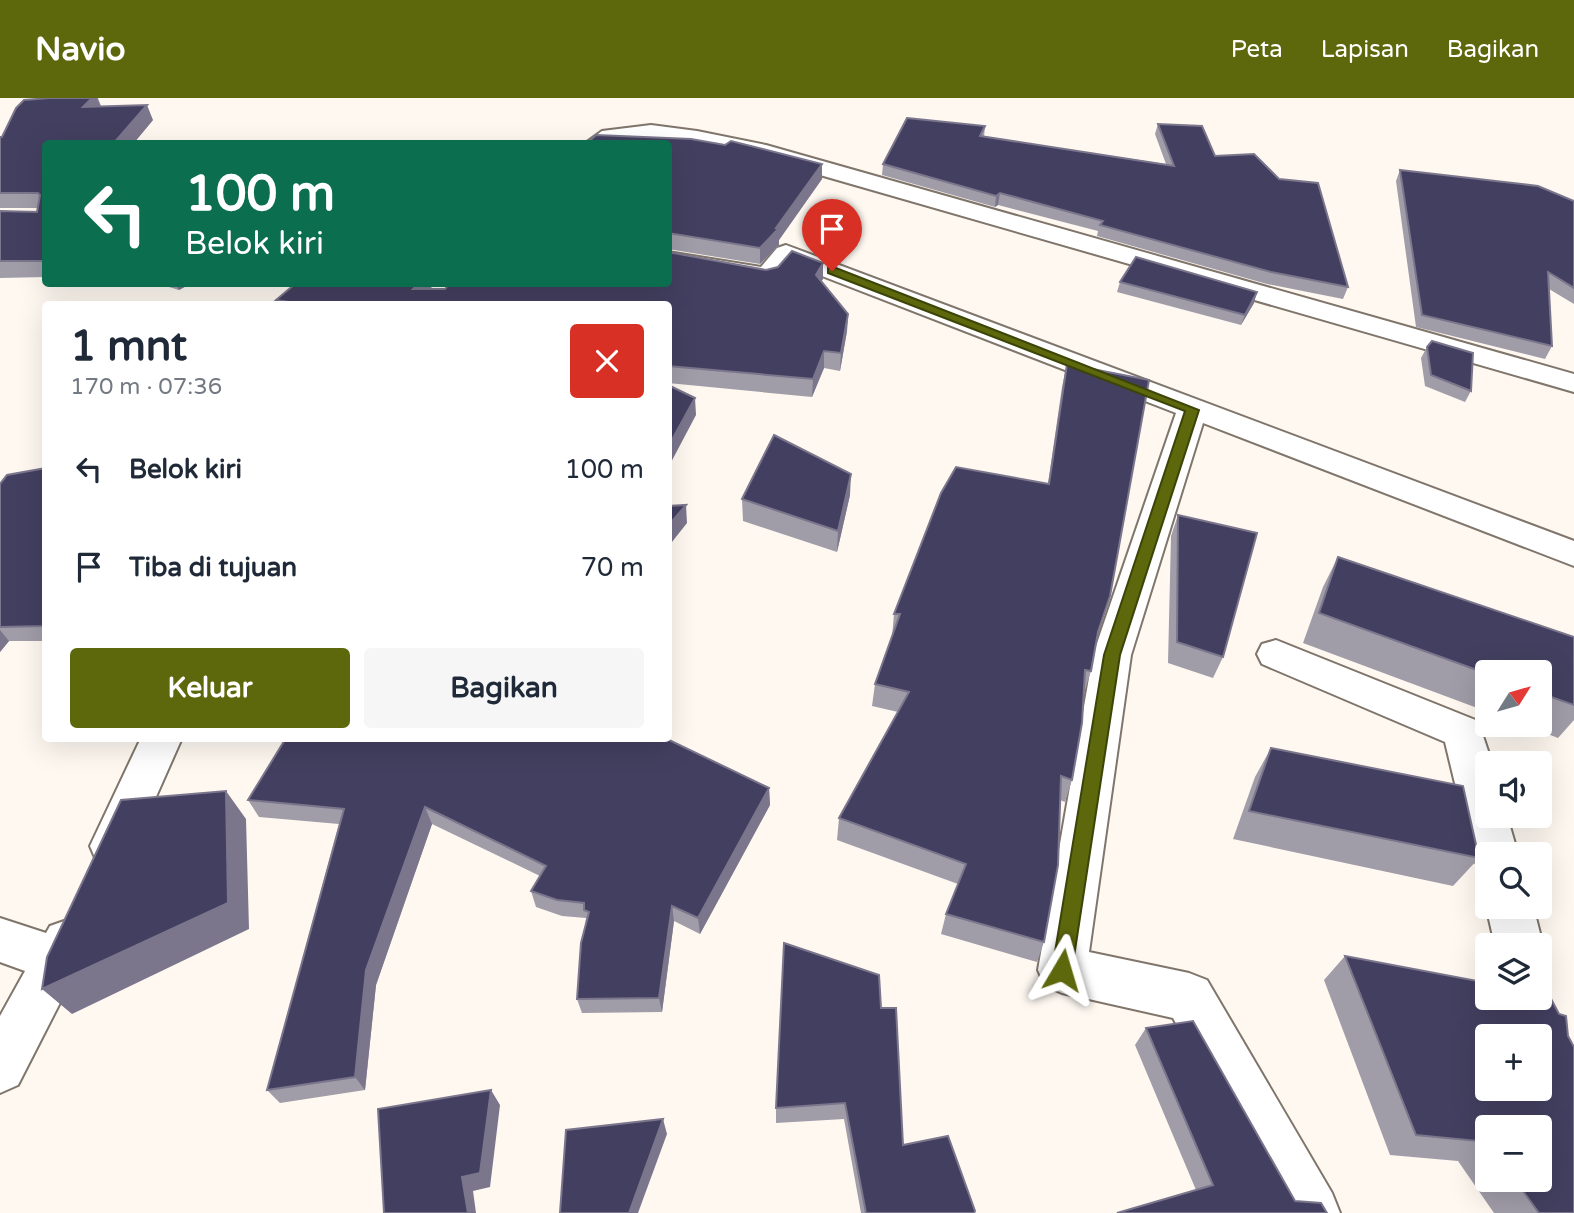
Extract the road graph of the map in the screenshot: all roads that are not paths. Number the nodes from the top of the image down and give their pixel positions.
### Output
1 (603, 140) edge
2 (672, 261) edge
3 (1574, 383) edge
4 (1192, 410) junction
5 (1574, 554) edge
6 (1276, 654) dead end
7 (160, 742) edge
8 (1492, 842) edge
9 (0, 940) edge
10 (58, 960) junction
11 (0, 1067) edge
12 (1312, 1213) edge

1 - 3 street
2 - 4 street
4 - 5 street
4 - 12 street
6 - 8 street
7 - 10 street
9 - 10 street
10 - 11 street

